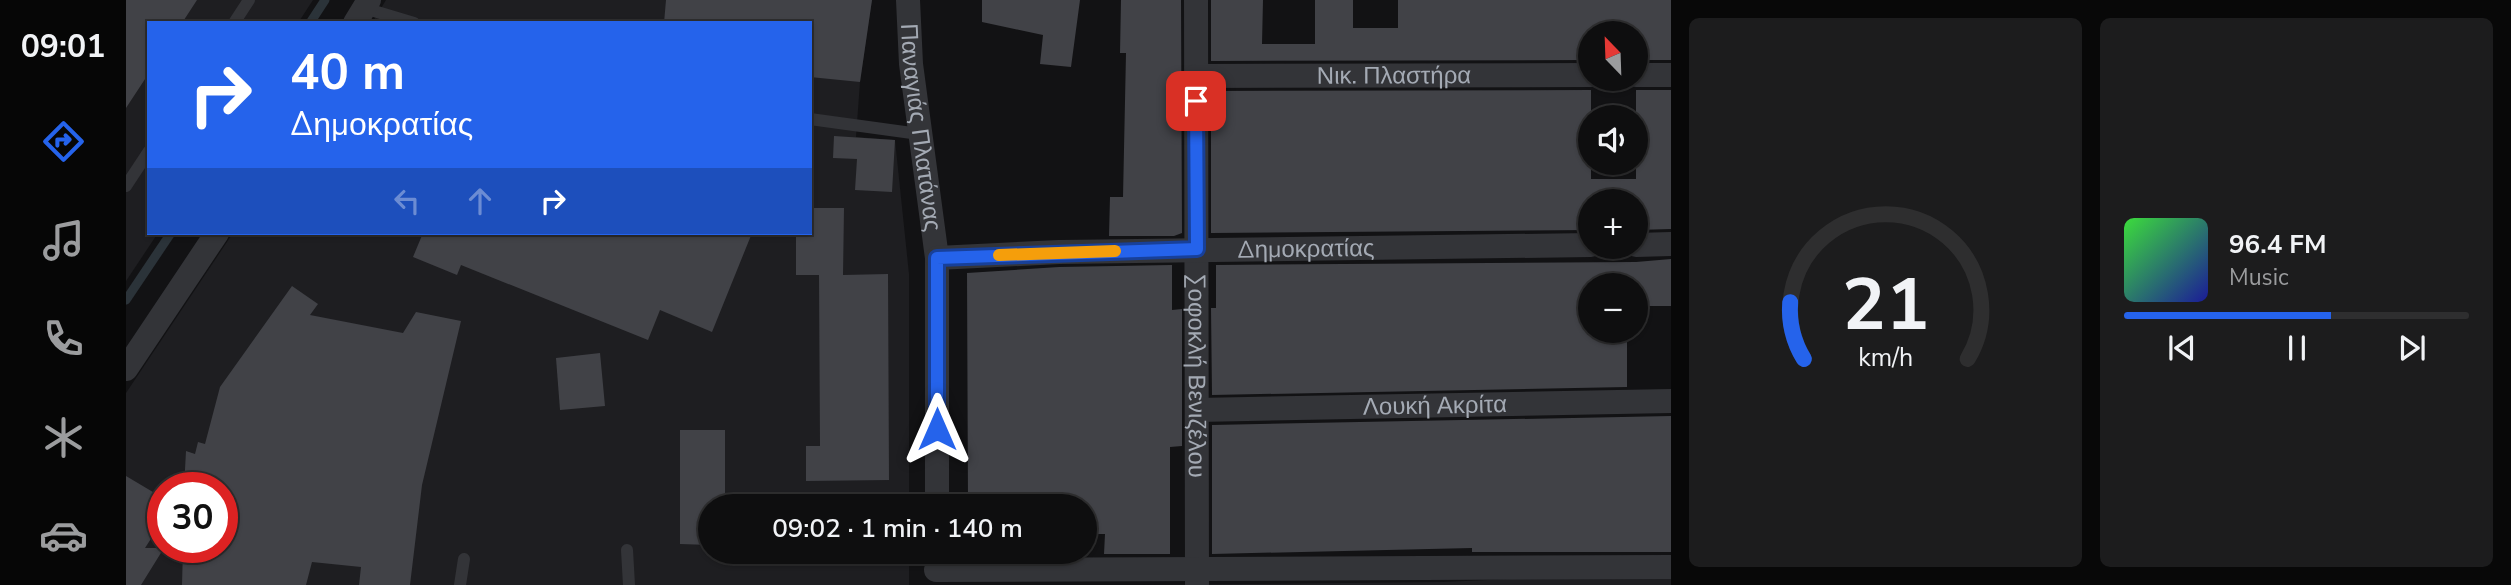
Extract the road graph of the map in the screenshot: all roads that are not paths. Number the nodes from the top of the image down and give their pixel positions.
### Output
1 (249, 0) edge
2 (908, 0) edge
3 (1196, 0) edge
4 (363, 10) edge
5 (235, 21) edge
6 (406, 21) edge
7 (1578, 75) edge
8 (1648, 75) edge
9 (1671, 75) edge
10 (1196, 76) junction
11 (812, 119) edge
12 (919, 134) junction
13 (147, 154) edge
14 (126, 186) edge
15 (216, 235) edge
16 (1671, 244) edge
17 (1578, 245) edge
18 (1648, 245) edge
19 (1197, 249) junction
20 (937, 258) junction
21 (126, 369) edge
22 (1671, 401) edge
23 (1197, 410) junction
24 (936, 494) edge
25 (627, 550) dead end
26 (464, 559) dead end
27 (1671, 567) edge
28 (936, 569) edge
29 (1197, 576) edge
30 (460, 585) edge
31 (629, 585) edge

1 - 5 lane
2 - 12 street, Παναγιάς Πλατάνας
3 - 10 street, Σοφοκλή Βενιζέλου
4 - 6 lane
7 - 10 street, Νικ. Πλαστήρα
8 - 9 street
10 - 19 street, Σοφοκλή Βενιζέλου
11 - 12 lane
12 - 20 street, Παναγιάς Πλατάνας
13 - 14 lane
15 - 21 street
16 - 18 street
17 - 19 street, Δημοκρατίας
19 - 20 street, Δημοκρατίας
19 - 23 street, Σοφοκλή Βενιζέλου
20 - 24 street, Παναγιάς Πλατάνας
22 - 23 street, Λουκή Ακρίτα
23 - 29 street, Σοφοκλή Βενιζέλου
25 - 31 lane
26 - 30 lane
27 - 29 street
28 - 29 street

